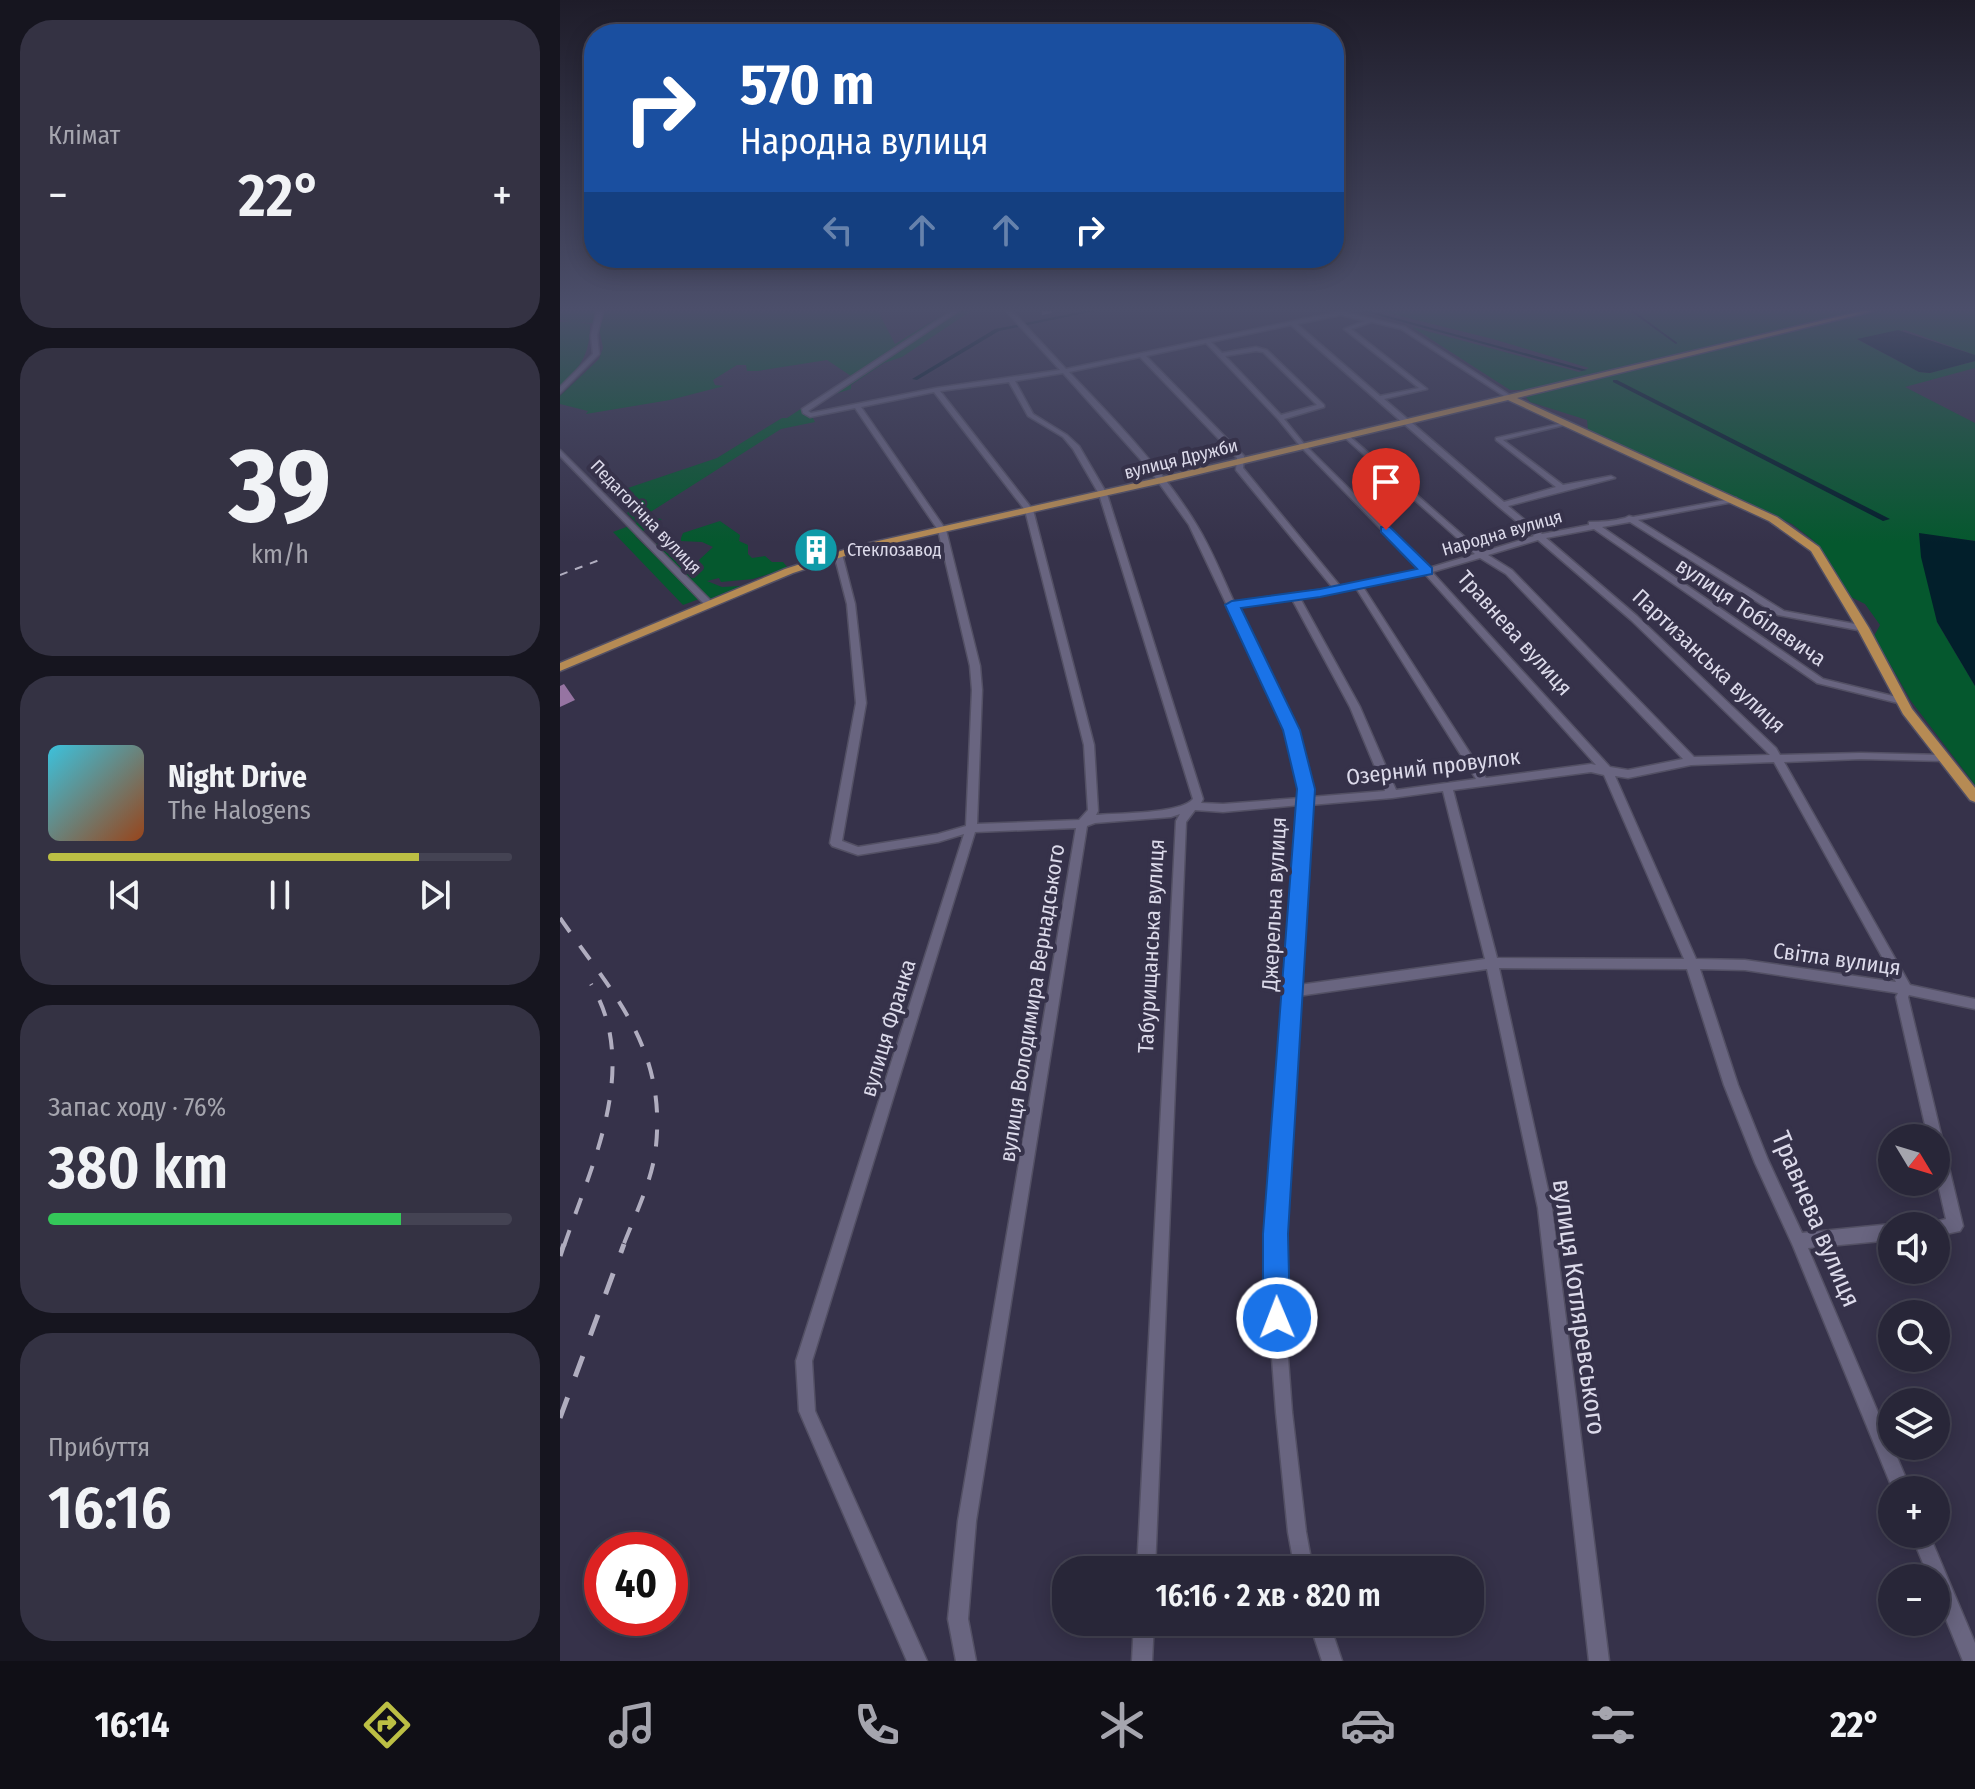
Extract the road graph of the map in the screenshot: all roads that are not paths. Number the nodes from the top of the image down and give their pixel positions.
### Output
1 (836, 389) edge
2 (947, 389) edge
3 (1016, 389) edge
4 (1082, 389) edge
5 (1173, 389) edge
6 (1252, 389) edge
7 (1304, 389) edge
8 (1369, 389) edge
9 (1423, 389) edge
10 (1496, 389) edge
11 (1545, 389) edge
12 (936, 390) junction
13 (1509, 397) junction
14 (1380, 398) junction
15 (858, 408) junction
16 (1280, 418) junction
17 (1405, 422) junction
18 (1566, 423) junction
19 (1346, 436) junction
20 (1303, 446) junction
21 (560, 452) edge
22 (1241, 461) junction
23 (1611, 478) dead end
24 (1162, 480) junction
25 (1562, 488) junction
26 (1103, 494) junction
27 (1733, 500) junction
28 (1502, 505) junction
29 (1029, 510) junction
30 (1629, 518) junction
31 (1592, 524) junction
32 (942, 530) junction
33 (1539, 537) junction
34 (838, 554) junction
35 (1480, 554) junction
36 (1427, 571) junction
37 (1358, 585) junction
38 (1338, 589) junction
39 (1295, 597) junction
40 (709, 604) junction
41 (1232, 605) junction
42 (1863, 628) junction
43 (560, 667) edge
44 (1902, 701) junction
45 (1778, 757) junction
46 (1944, 758) junction
47 (1691, 761) junction
48 (1609, 773) junction
49 (1482, 780) junction
50 (1447, 786) junction
51 (1392, 794) junction
52 (1975, 797) edge
53 (1304, 801) junction
54 (1193, 806) junction
55 (1082, 824) junction
56 (971, 828) junction
57 (1492, 963) junction
58 (1692, 964) junction
59 (1906, 989) junction
60 (1293, 991) junction
61 (1975, 1004) edge
62 (1931, 1124) edge
63 (1948, 1196) edge
64 (1950, 1227) edge
65 (1878, 1233) edge
66 (1798, 1241) junction
67 (1896, 1476) edge
68 (1926, 1548) edge
69 (1147, 1556) edge
70 (1301, 1556) edge
71 (1143, 1636) edge
72 (1324, 1636) edge
73 (917, 1661) edge
74 (966, 1661) edge
75 (1142, 1661) edge
76 (1332, 1661) edge
77 (1599, 1661) edge
78 (1973, 1661) edge

1 - 15 street
2 - 12 street
3 - 26 street, Табурищанська вулиця
4 - 24 street, Джерельна вулиця
5 - 22 street
6 - 16 street, Травнева вулиця
7 - 16 street
8 - 14 street, Партизанська вулиця
9 - 14 street
10 - 13 street
11 - 13 main road, вулиця Дружби
12 - 15 street
12 - 29 street, вулиця Володимира Вернадського
13 - 17 main road, вулиця Дружби
13 - 18 main road
14 - 17 street, Партизанська вулиця
15 - 32 street, вулиця Франка
16 - 20 street, Травнева вулиця
17 - 19 main road, вулиця Дружби
17 - 28 street, Партизанська вулиця
18 - 25 street
18 - 27 main road
19 - 20 main road, вулиця Дружби
19 - 35 street
20 - 22 main road, вулиця Дружби
20 - 36 street, Травнева вулиця
21 - 40 street, Педагогічна вулиця
22 - 24 main road, вулиця Дружби
22 - 38 street
23 - 25 street
24 - 26 main road, вулиця Дружби
24 - 41 street, Джерельна вулиця
25 - 28 street
26 - 29 main road, вулиця Дружби
26 - 54 street, Табурищанська вулиця
27 - 30 street, Народна вулиця
27 - 42 main road
28 - 33 street, Партизанська вулиця
29 - 32 main road, вулиця Дружби
29 - 55 street, вулиця Володимира Вернадського
30 - 31 street, Народна вулиця
30 - 42 street
31 - 33 street, Народна вулиця
31 - 44 street, вулиця Тобілевича
32 - 34 main road, вулиця Дружби
32 - 56 street, вулиця Франка
33 - 35 street, Народна вулиця
33 - 45 street, Партизанська вулиця
34 - 40 main road, вулиця Дружби
34 - 56 street, Озерний провулок
35 - 36 street, Народна вулиця
35 - 47 street
36 - 37 street, Народна вулиця
36 - 48 street, Травнева вулиця
37 - 38 street, Народна вулиця
37 - 49 street
38 - 39 street, Народна вулиця
39 - 41 street, Народна вулиця
39 - 51 street
40 - 43 main road, вулиця Дружби
41 - 53 street, Джерельна вулиця
42 - 44 main road
44 - 46 main road
45 - 46 street, Озерний провулок
45 - 47 street, Озерний провулок
45 - 59 street, Партизанська вулиця
46 - 52 main road
47 - 48 street, Озерний провулок
48 - 49 street, Озерний провулок
48 - 58 street, Травнева вулиця
49 - 50 street, Озерний провулок
50 - 51 street, Озерний провулок
50 - 57 street, вулиця Котляревського
51 - 53 street, Озерний провулок
53 - 54 street, Озерний провулок
53 - 60 street, Джерельна вулиця
54 - 55 street, Озерний провулок
54 - 69 street, Табурищанська вулиця
55 - 56 street, Озерний провулок
55 - 74 street, вулиця Володимира Вернадського
56 - 73 street, вулиця Франка
57 - 58 street
57 - 60 street
57 - 77 street, вулиця Котляревського
58 - 59 street, Світла вулиця
58 - 66 street, Травнева вулиця
59 - 61 street, Світла вулиця
59 - 62 street, Партизанська вулиця
60 - 70 street, Джерельна вулиця
63 - 64 street, Партизанська вулиця
65 - 66 street
66 - 67 street, Травнева вулиця
68 - 78 street
71 - 75 street
72 - 76 street

